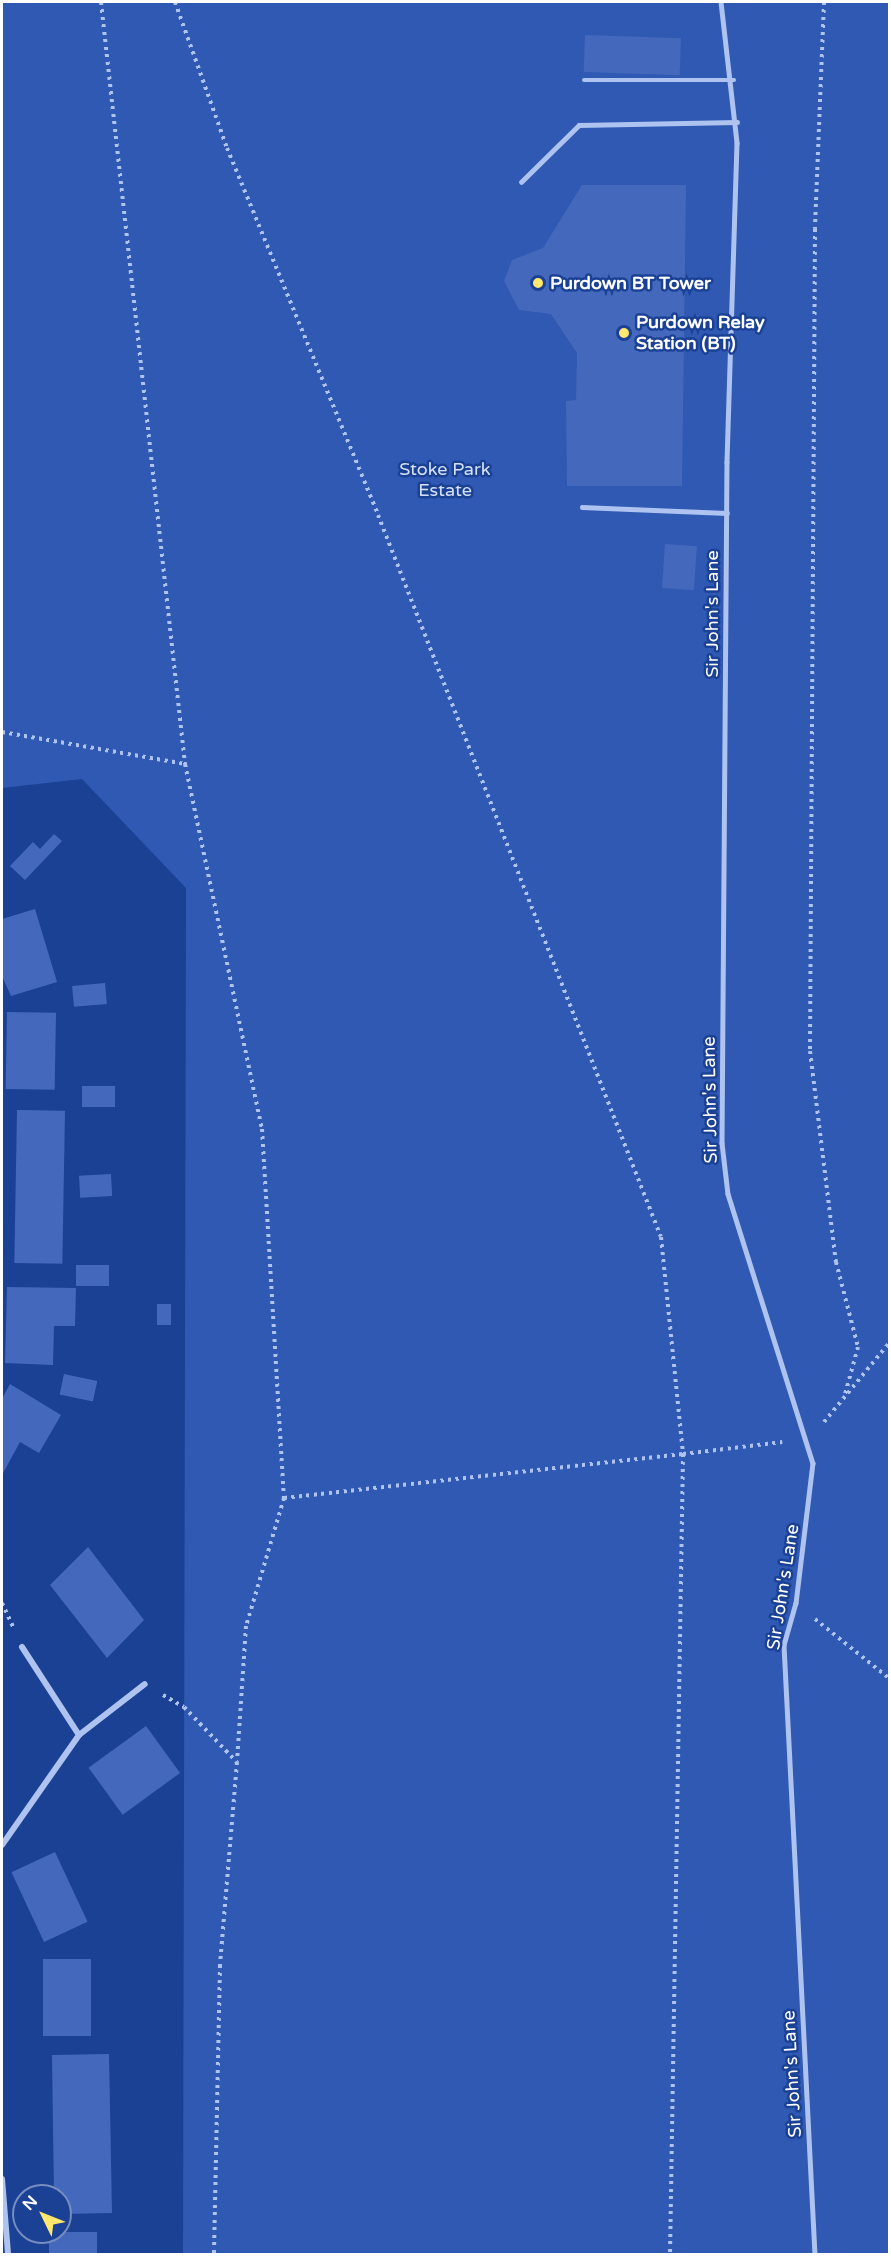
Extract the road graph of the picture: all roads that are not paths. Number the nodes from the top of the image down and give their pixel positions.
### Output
1 (722, 2) edge
2 (584, 80) dead end
3 (734, 80) junction
4 (737, 122) junction
5 (521, 182) dead end
6 (582, 507) dead end
7 (727, 513) junction
8 (22, 1647) dead end
9 (145, 1684) dead end
10 (79, 1735) junction
11 (2, 1845) edge
12 (2, 2179) edge
13 (8, 2254) edge
14 (815, 2254) edge

1 - 3 lane, Sir John's Lane
2 - 3 lane
3 - 4 lane, Sir John's Lane
4 - 5 lane
4 - 7 lane, Sir John's Lane
6 - 7 lane
7 - 14 lane, Sir John's Lane
8 - 10 street
9 - 10 street
10 - 11 street
12 - 13 street

